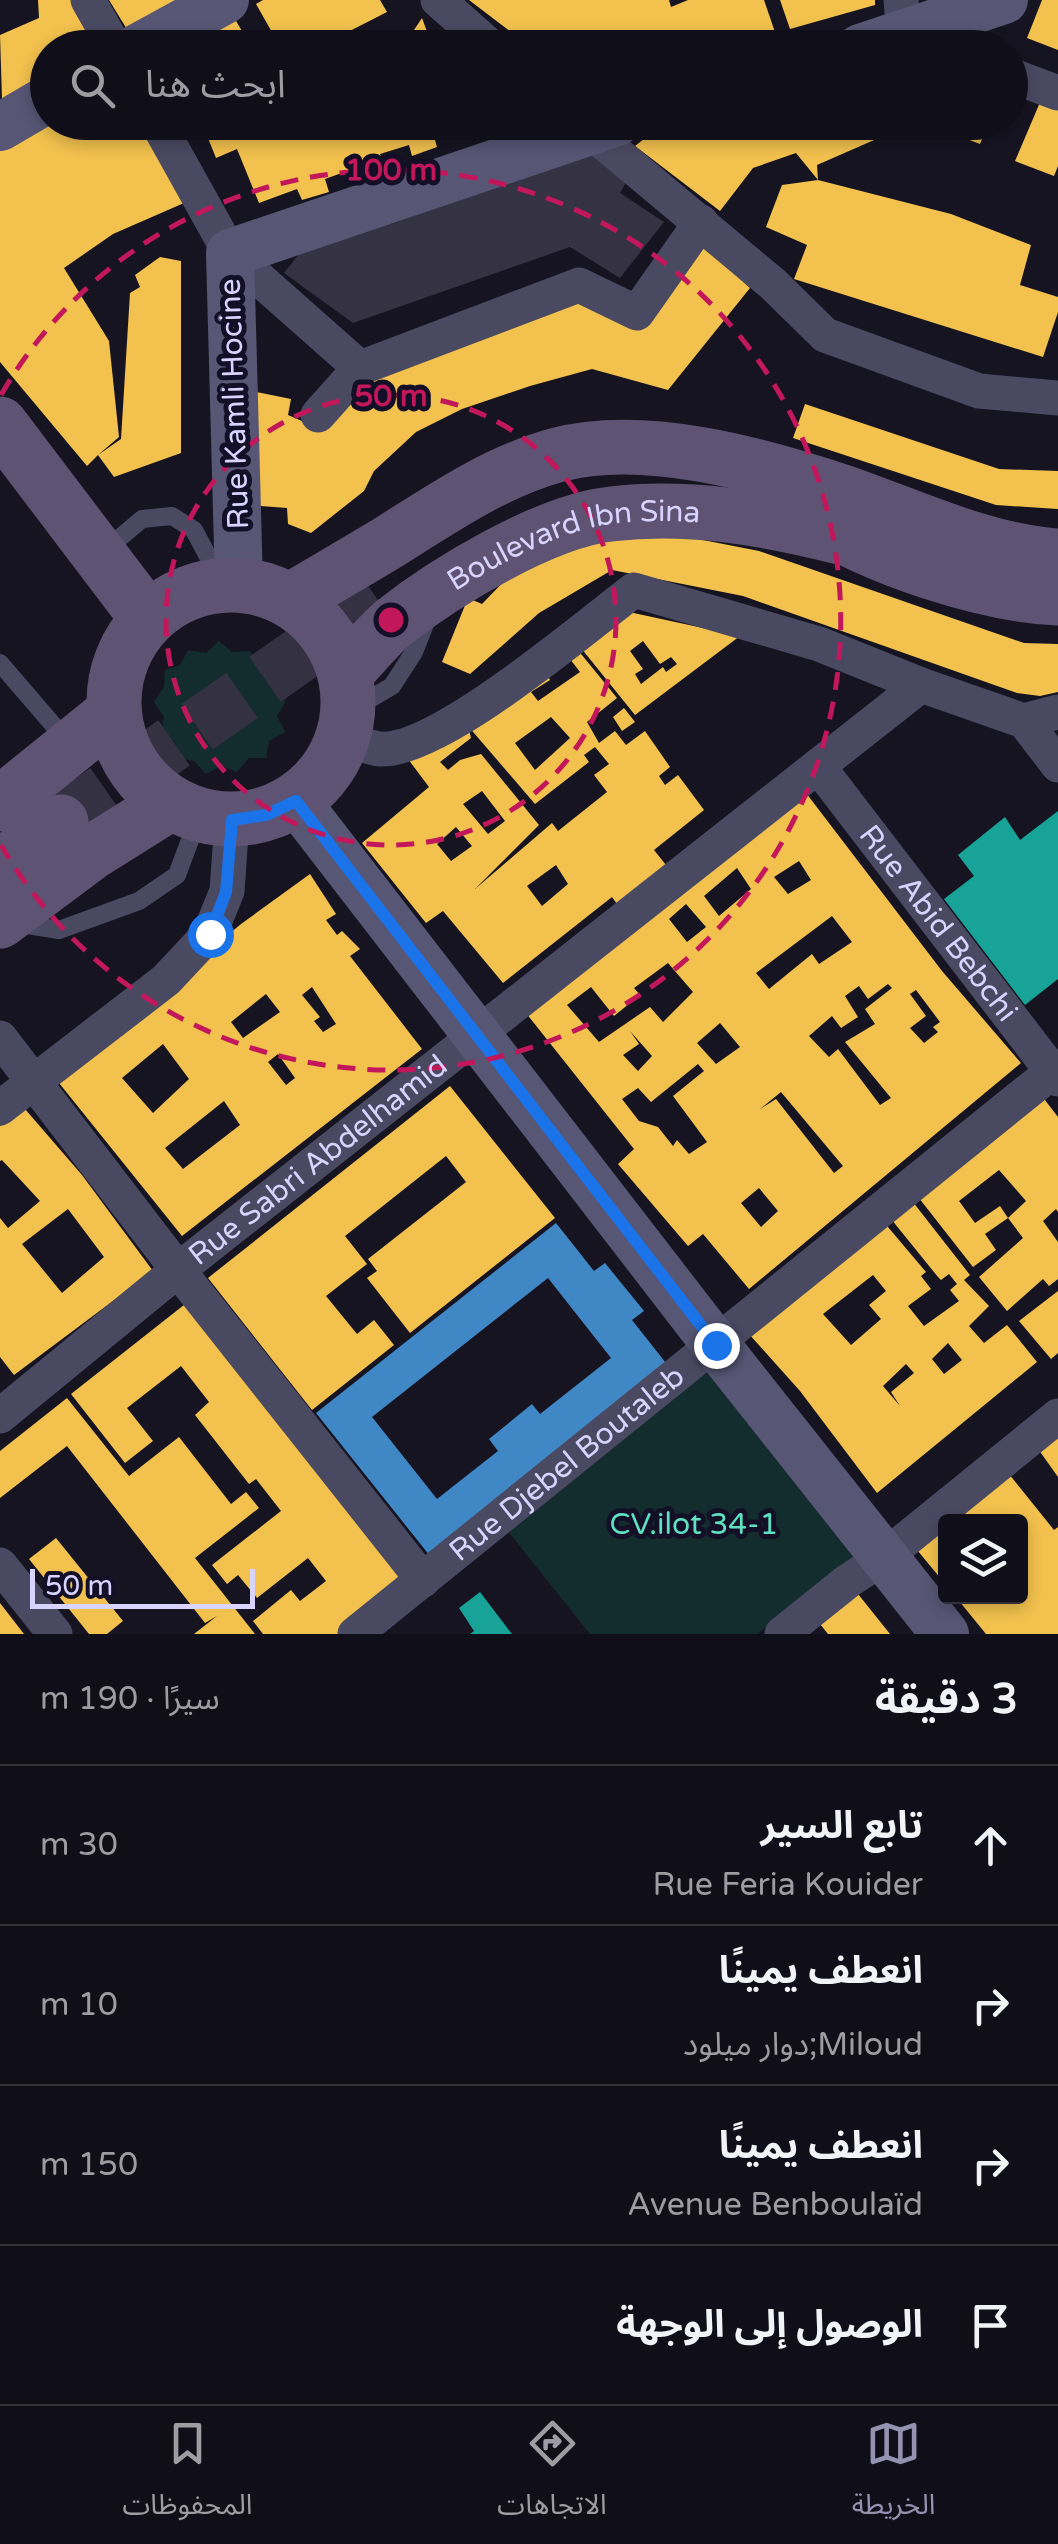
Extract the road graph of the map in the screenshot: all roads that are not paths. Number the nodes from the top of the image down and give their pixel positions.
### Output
1 (88, 0) edge
2 (225, 0) edge
3 (438, 0) edge
4 (1004, 0) edge
5 (105, 30) edge
6 (170, 30) edge
7 (472, 30) edge
8 (907, 30) edge
9 (1028, 82) edge
10 (1058, 93) edge
11 (30, 110) edge
12 (0, 127) edge
13 (167, 140) edge
14 (553, 140) edge
15 (611, 140) edge
16 (701, 222) junction
17 (230, 254) junction
18 (360, 368) junction
19 (1058, 398) edge
20 (318, 414) dead end
21 (0, 424) edge
22 (853, 518) junction
23 (99, 556) junction
24 (1058, 556) edge
25 (231, 585) junction
26 (417, 590) junction
27 (1058, 598) edge
28 (291, 600) junction
29 (148, 619) junction
30 (0, 663) edge
31 (921, 685) junction
32 (346, 708) junction
33 (1058, 712) edge
34 (1024, 721) junction
35 (92, 729) junction
36 (1058, 765) edge
37 (818, 766) junction
38 (296, 801) junction
39 (0, 804) edge
40 (200, 813) junction
41 (61, 822) tunnel mouth
42 (0, 867) edge
43 (0, 921) edge
44 (477, 1037) junction
45 (0, 1038) edge
46 (1056, 1073) edge
47 (34, 1082) junction
48 (0, 1108) edge
49 (178, 1270) junction
50 (716, 1345) junction
51 (0, 1416) edge
52 (1058, 1416) edge
53 (884, 1558) junction
54 (0, 1565) edge
55 (424, 1580) junction
56 (54, 1634) edge
57 (355, 1634) edge
58 (782, 1634) edge
59 (945, 1634) edge

1 - 5 street
2 - 6 street
3 - 7 street
4 - 8 street
9 - 10 street
11 - 12 street
13 - 17 street, Rue Kamli Hocine
14 - 17 street
15 - 16 street
16 - 18 street
16 - 19 street
17 - 18 street
17 - 25 street, Rue Kamli Hocine
18 - 20 street
21 - 23 main road
22 - 24 main road
22 - 26 main road, Boulevard Ibn Sina
22 - 26 main road
22 - 27 main road
22 - 28 main road
23 - 25 lane
23 - 29 main road
25 - 28 main road
25 - 29 main road
26 - 32 main road, Boulevard Ibn Sina
28 - 32 main road
29 - 35 main road
30 - 35 lane
31 - 32 street
31 - 34 street
31 - 37 street, Rue Sabri Abdelhamid
32 - 38 main road
33 - 34 street
34 - 36 street
35 - 39 main road
35 - 40 main road
37 - 44 street, Rue Sabri Abdelhamid
37 - 46 street, Rue Abid Bebchi
38 - 40 main road
38 - 44 street
40 - 43 main road
40 - 47 street
41 - 42 main road
44 - 49 street, Rue Sabri Abdelhamid
44 - 50 street
45 - 47 street
46 - 50 street, Rue Djebel Boutaleb
47 - 48 street
47 - 49 street
49 - 51 street, Rue Sabri Abdelhamid
49 - 55 street
50 - 53 street
50 - 55 street, Rue Djebel Boutaleb
52 - 53 street
53 - 58 street
53 - 59 street
54 - 56 street
55 - 57 street, Rue Djebel Boutaleb

